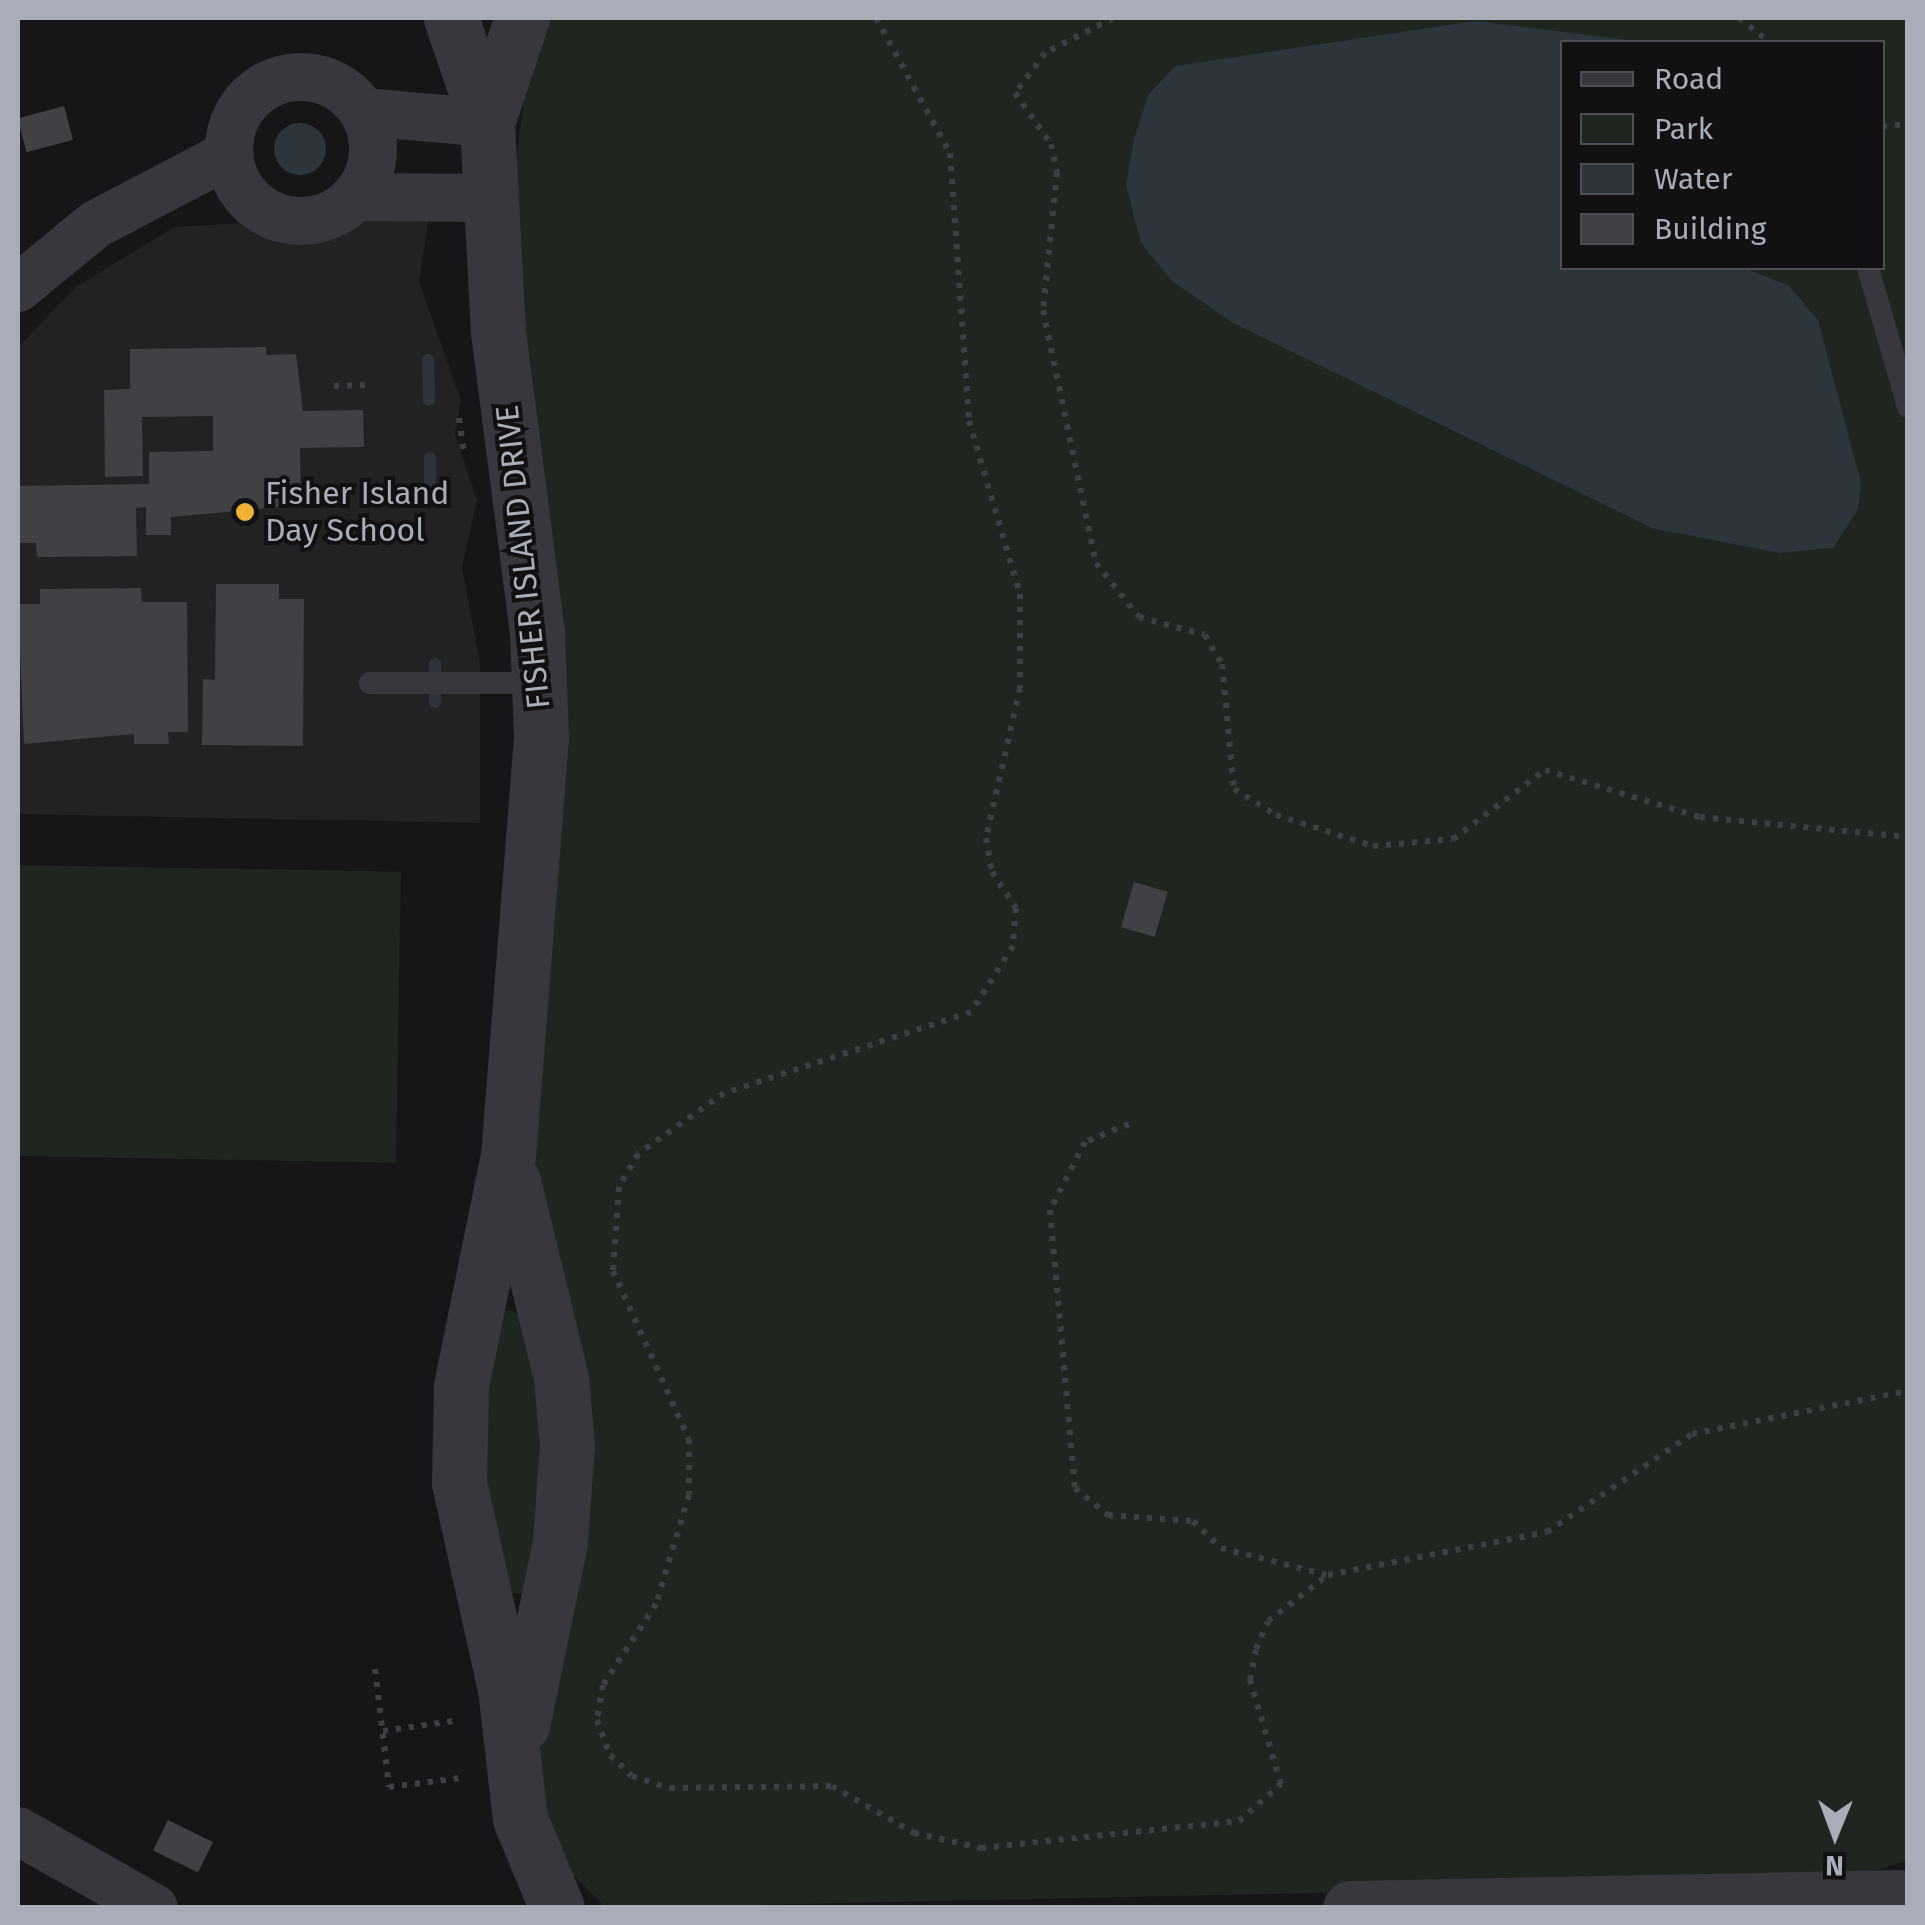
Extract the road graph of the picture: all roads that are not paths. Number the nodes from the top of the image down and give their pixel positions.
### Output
1 (452, 18) edge
2 (522, 18) edge
3 (364, 112) junction
4 (488, 124) junction
5 (230, 154) junction
6 (354, 198) junction
7 (490, 198) junction
8 (1869, 270) edge
9 (18, 288) edge
10 (1908, 407) edge
11 (539, 682) junction
12 (370, 683) dead end
13 (508, 1155) junction
14 (479, 1302) junction
15 (543, 1304) junction
16 (546, 1608) junction
17 (483, 1610) junction
18 (515, 1767) junction
19 (18, 1811) edge
20 (18, 1831) edge
21 (71, 1862) junction
22 (1908, 1898) edge
23 (1815, 1903) edge
24 (154, 1908) edge
25 (557, 1908) edge
26 (1350, 1908) edge

1 - 4 street, FISHER ISLAND DRIVE
2 - 4 street, FISHER ISLAND DRIVE
3 - 4 street
3 - 5 street
3 - 6 street
4 - 7 street, FISHER ISLAND DRIVE
5 - 6 street
5 - 9 street
6 - 7 street
7 - 11 street, FISHER ISLAND DRIVE
8 - 10 lane
11 - 12 lane
11 - 13 street, FISHER ISLAND DRIVE
13 - 14 street, FISHER ISLAND DRIVE
13 - 15 street, FISHER ISLAND DRIVE
14 - 15 street
14 - 17 street, FISHER ISLAND DRIVE
15 - 16 street, FISHER ISLAND DRIVE
16 - 17 street
16 - 18 street, FISHER ISLAND DRIVE
17 - 18 street, FISHER ISLAND DRIVE
18 - 25 street, FISHER ISLAND DRIVE
19 - 21 street
20 - 21 street
21 - 24 street
22 - 23 street
23 - 26 street

